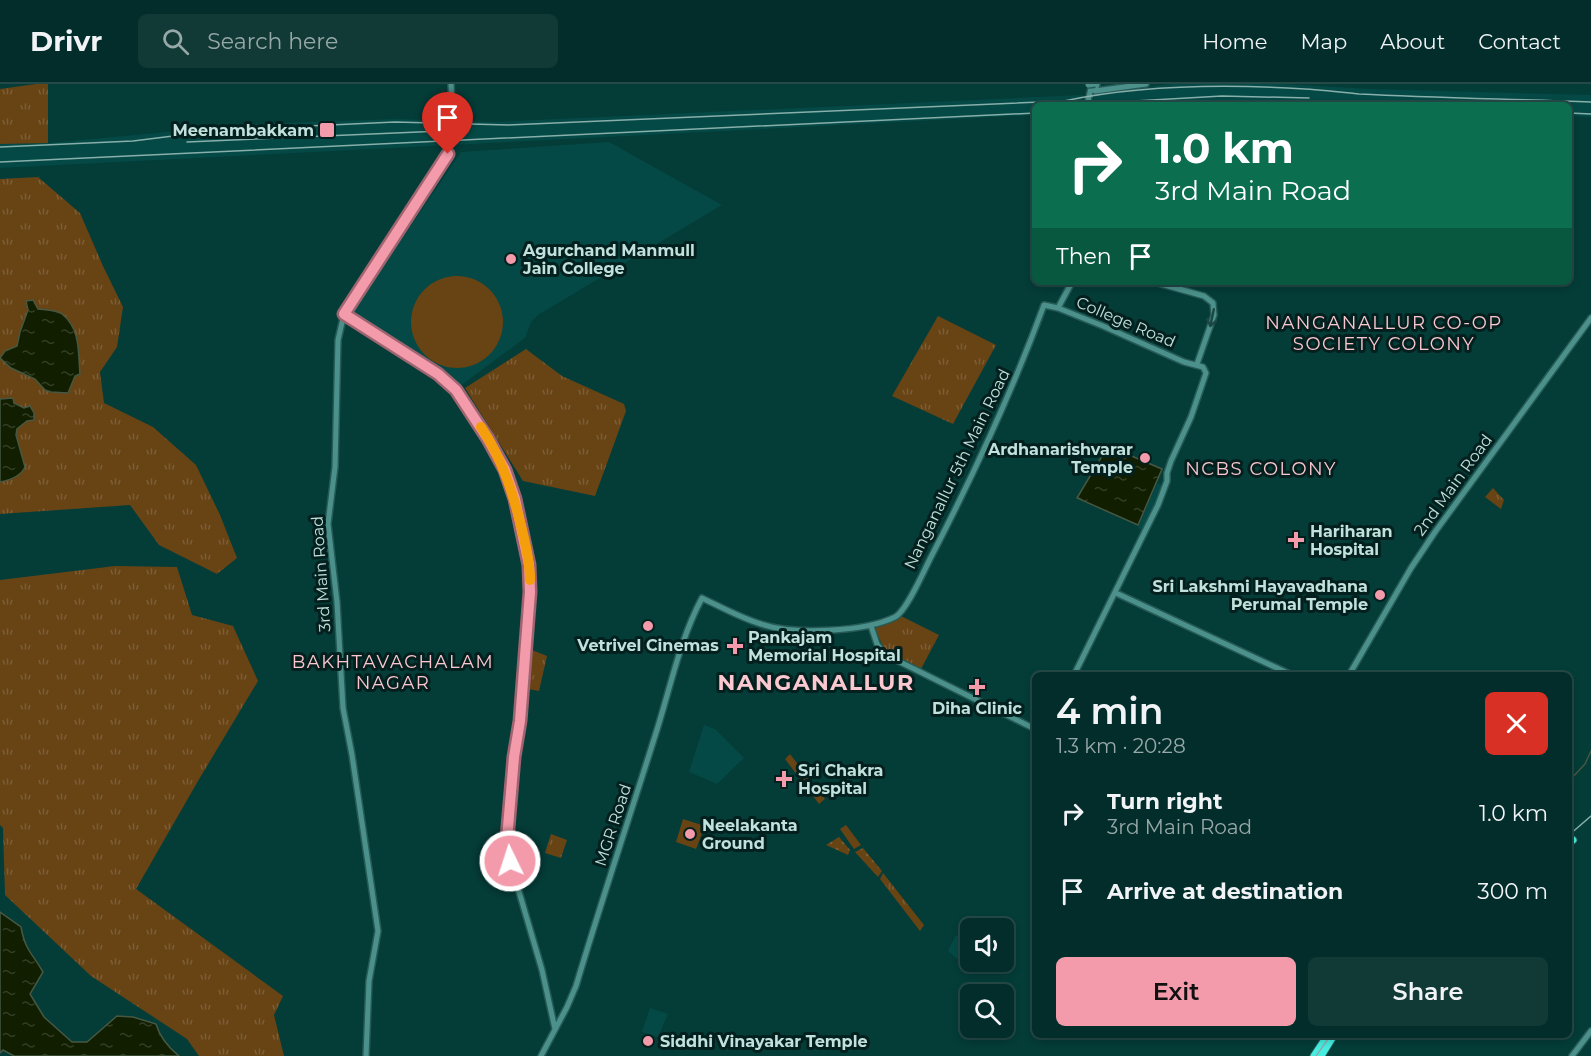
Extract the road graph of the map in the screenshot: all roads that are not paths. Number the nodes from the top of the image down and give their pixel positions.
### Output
1 (451, 84) edge
2 (1091, 84) edge
3 (1146, 84) edge
4 (1088, 102) edge
5 (452, 105) tunnel mouth
6 (448, 154) tunnel mouth
7 (1070, 285) edge
8 (1165, 285) edge
9 (1044, 305) joint
10 (1058, 308) junction
11 (344, 314) junction
12 (1591, 318) edge
13 (1197, 364) junction
14 (1116, 592) junction
15 (872, 626) junction
16 (1076, 672) edge
17 (1286, 672) edge
18 (1350, 672) edge
19 (1032, 728) edge
20 (555, 1030) junction
21 (1591, 1031) edge
22 (1326, 1038) edge
23 (1333, 1038) edge
24 (366, 1056) edge
25 (541, 1056) edge
26 (1314, 1056) edge
27 (1321, 1056) edge
28 (1572, 1056) edge

1 - 5 street
2 - 3 street
2 - 4 street
6 - 11 street, 3rd Main Road
7 - 10 street
8 -> 13 street
9 - 10 street, College Road
9 - 15 street, Nanganallur 5th Main Road
10 - 13 street, College Road
11 - 20 street
11 - 24 street, 3rd Main Road
12 - 18 street, 2nd Main Road
13 - 14 street
14 - 16 street
14 - 17 street
15 - 19 street
15 - 20 street, MGR Road
20 - 25 street, MGR Road
21 - 28 street
22 - 26 main road
23 - 27 main road

